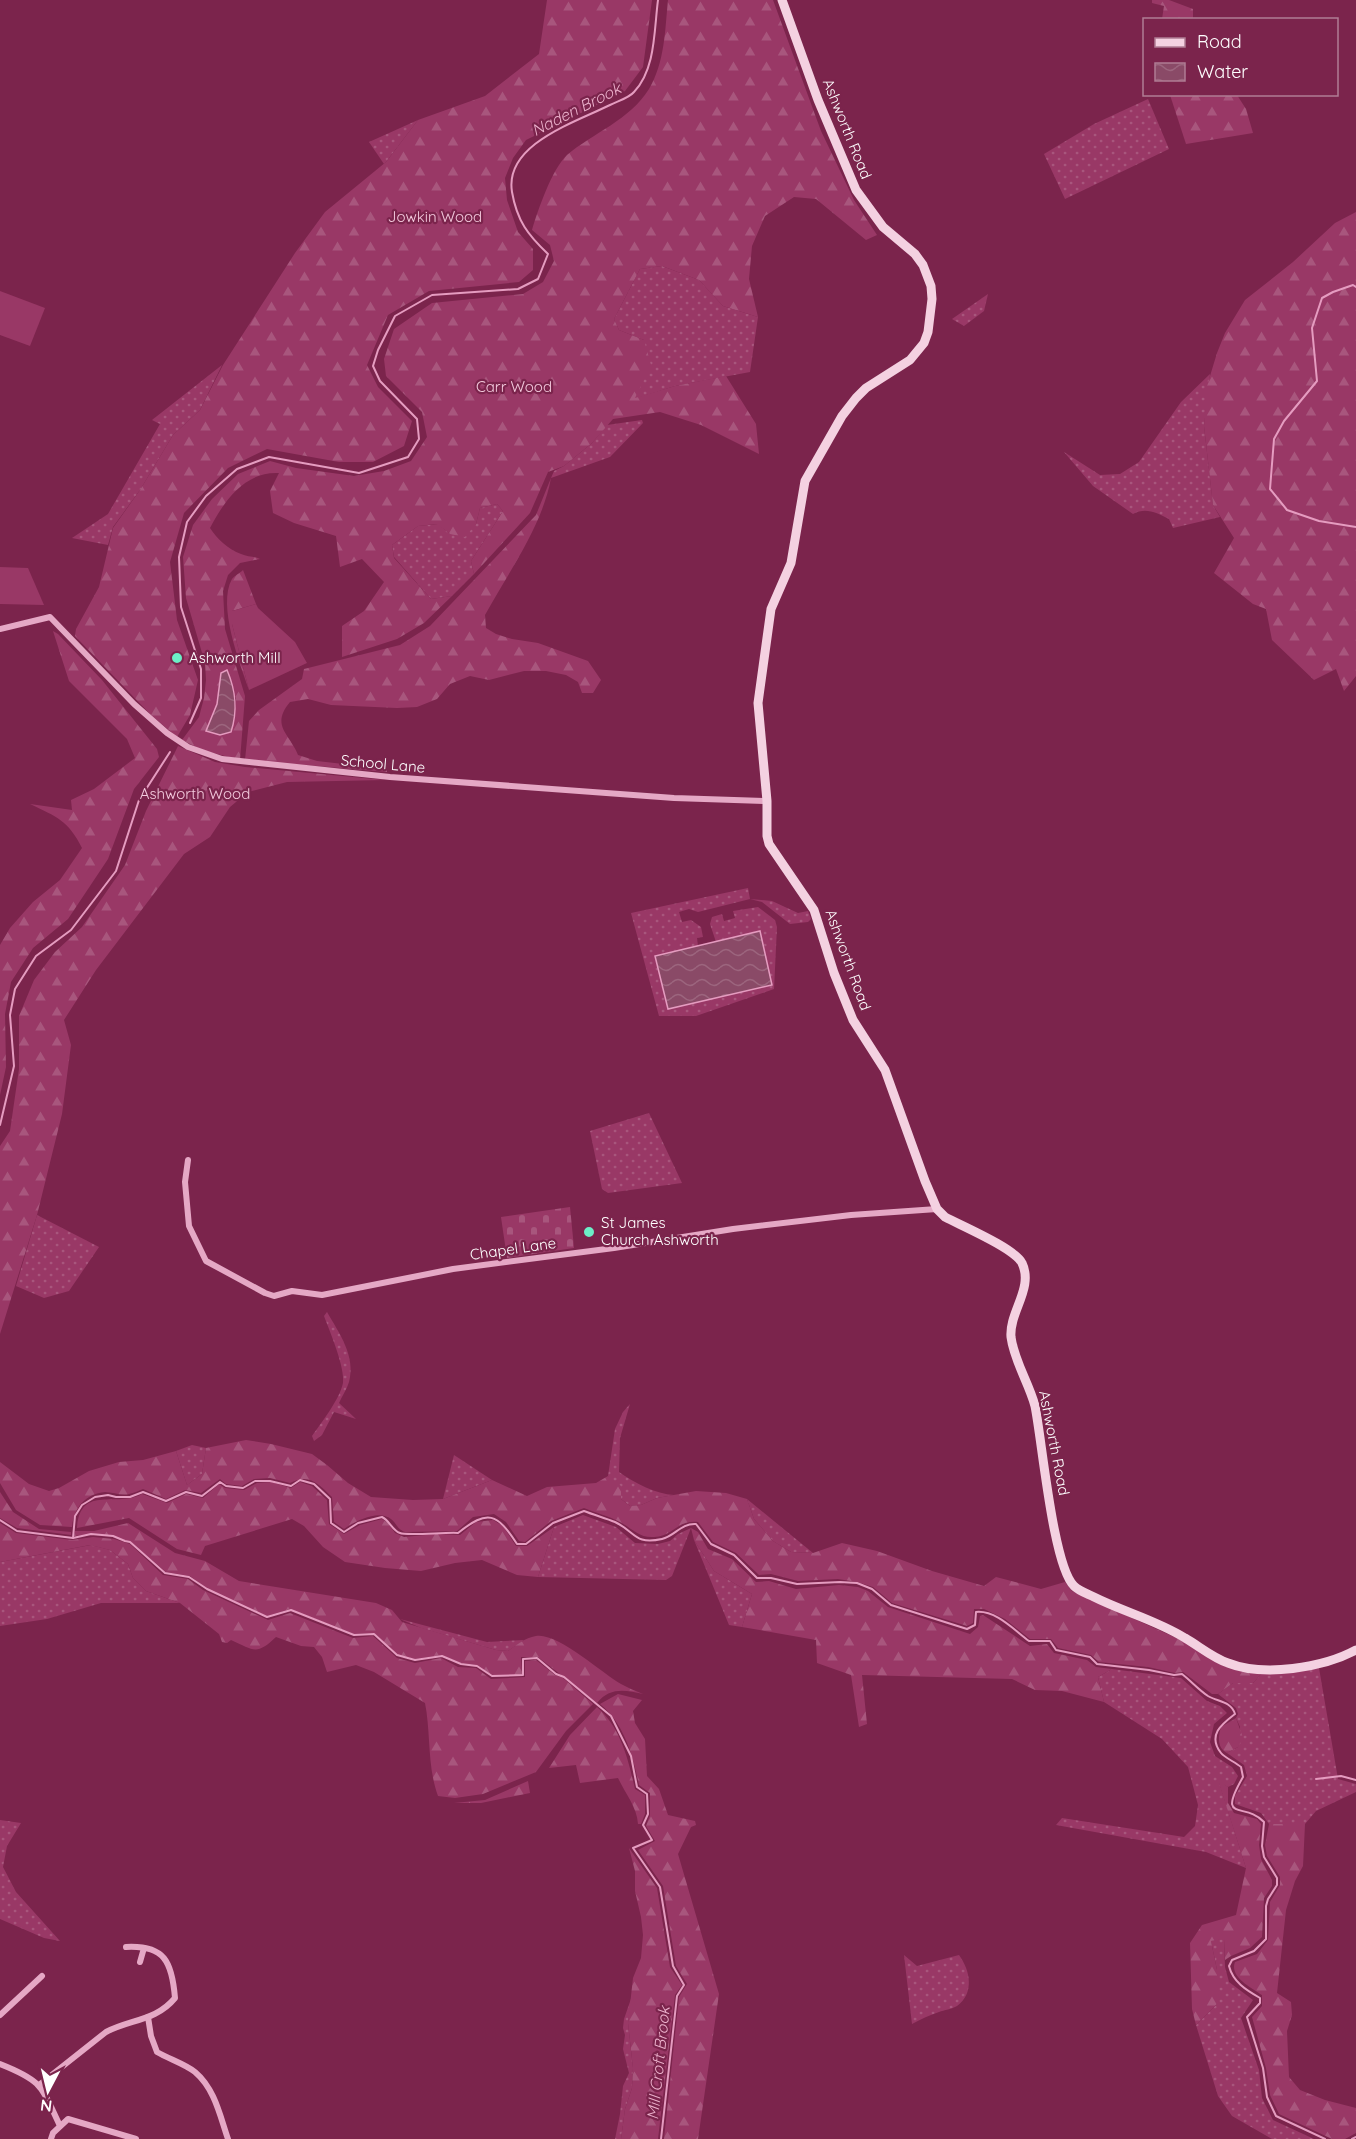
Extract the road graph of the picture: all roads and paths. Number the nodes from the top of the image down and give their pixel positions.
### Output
1 (782, 0) edge
2 (0, 629) edge
3 (767, 801) junction
4 (188, 1160) dead end
5 (937, 1209) junction
6 (1356, 1650) edge
7 (126, 1947) dead end
8 (144, 1948) junction
9 (140, 1962) dead end
10 (42, 1976) dead end
11 (35, 1982) junction
12 (41, 1988) dead end
13 (0, 2015) edge
14 (148, 2017) junction
15 (0, 2064) edge
16 (39, 2085) junction
17 (60, 2126) junction
18 (51, 2139) edge
19 (135, 2139) edge
20 (228, 2139) edge

1 - 3 street, Ashworth Road
2 - 3 street, School Lane
3 - 5 street, Ashworth Road
4 - 5 street, Chapel Lane
5 - 6 street, Ashworth Road
7 - 8 street
8 - 9 street
8 - 14 street
10 - 11 street
11 - 12 street
11 - 13 street
14 - 16 street
14 - 20 street
15 - 16 street
16 - 17 street
17 - 18 street
17 - 19 street

